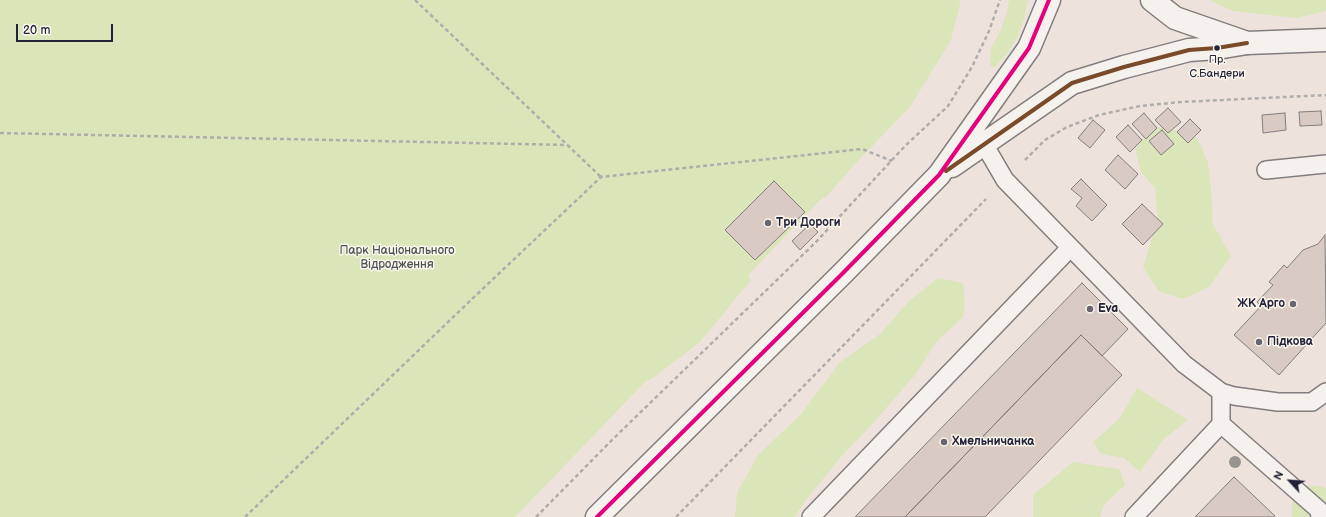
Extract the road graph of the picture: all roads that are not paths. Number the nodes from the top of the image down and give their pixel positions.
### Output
1 (1049, 0) edge
2 (1152, 0) edge
3 (1326, 40) edge
4 (1247, 43) junction
5 (984, 144) junction
6 (1326, 164) edge
7 (1266, 170) dead end
8 (939, 175) junction
9 (1070, 248) junction
10 (1221, 392) junction
11 (1326, 392) edge
12 (1221, 424) junction
13 (596, 517) edge
14 (812, 517) edge
15 (1134, 517) edge
16 (1320, 517) edge

1 - 8 main road
2 - 4 main road
3 - 4 main road
4 - 5 main road
5 - 8 main road
5 - 9 lane
6 - 7 lane
8 - 13 main road
9 - 10 lane
9 - 14 lane
10 - 11 lane
10 - 12 lane
12 - 15 lane
12 - 16 lane

